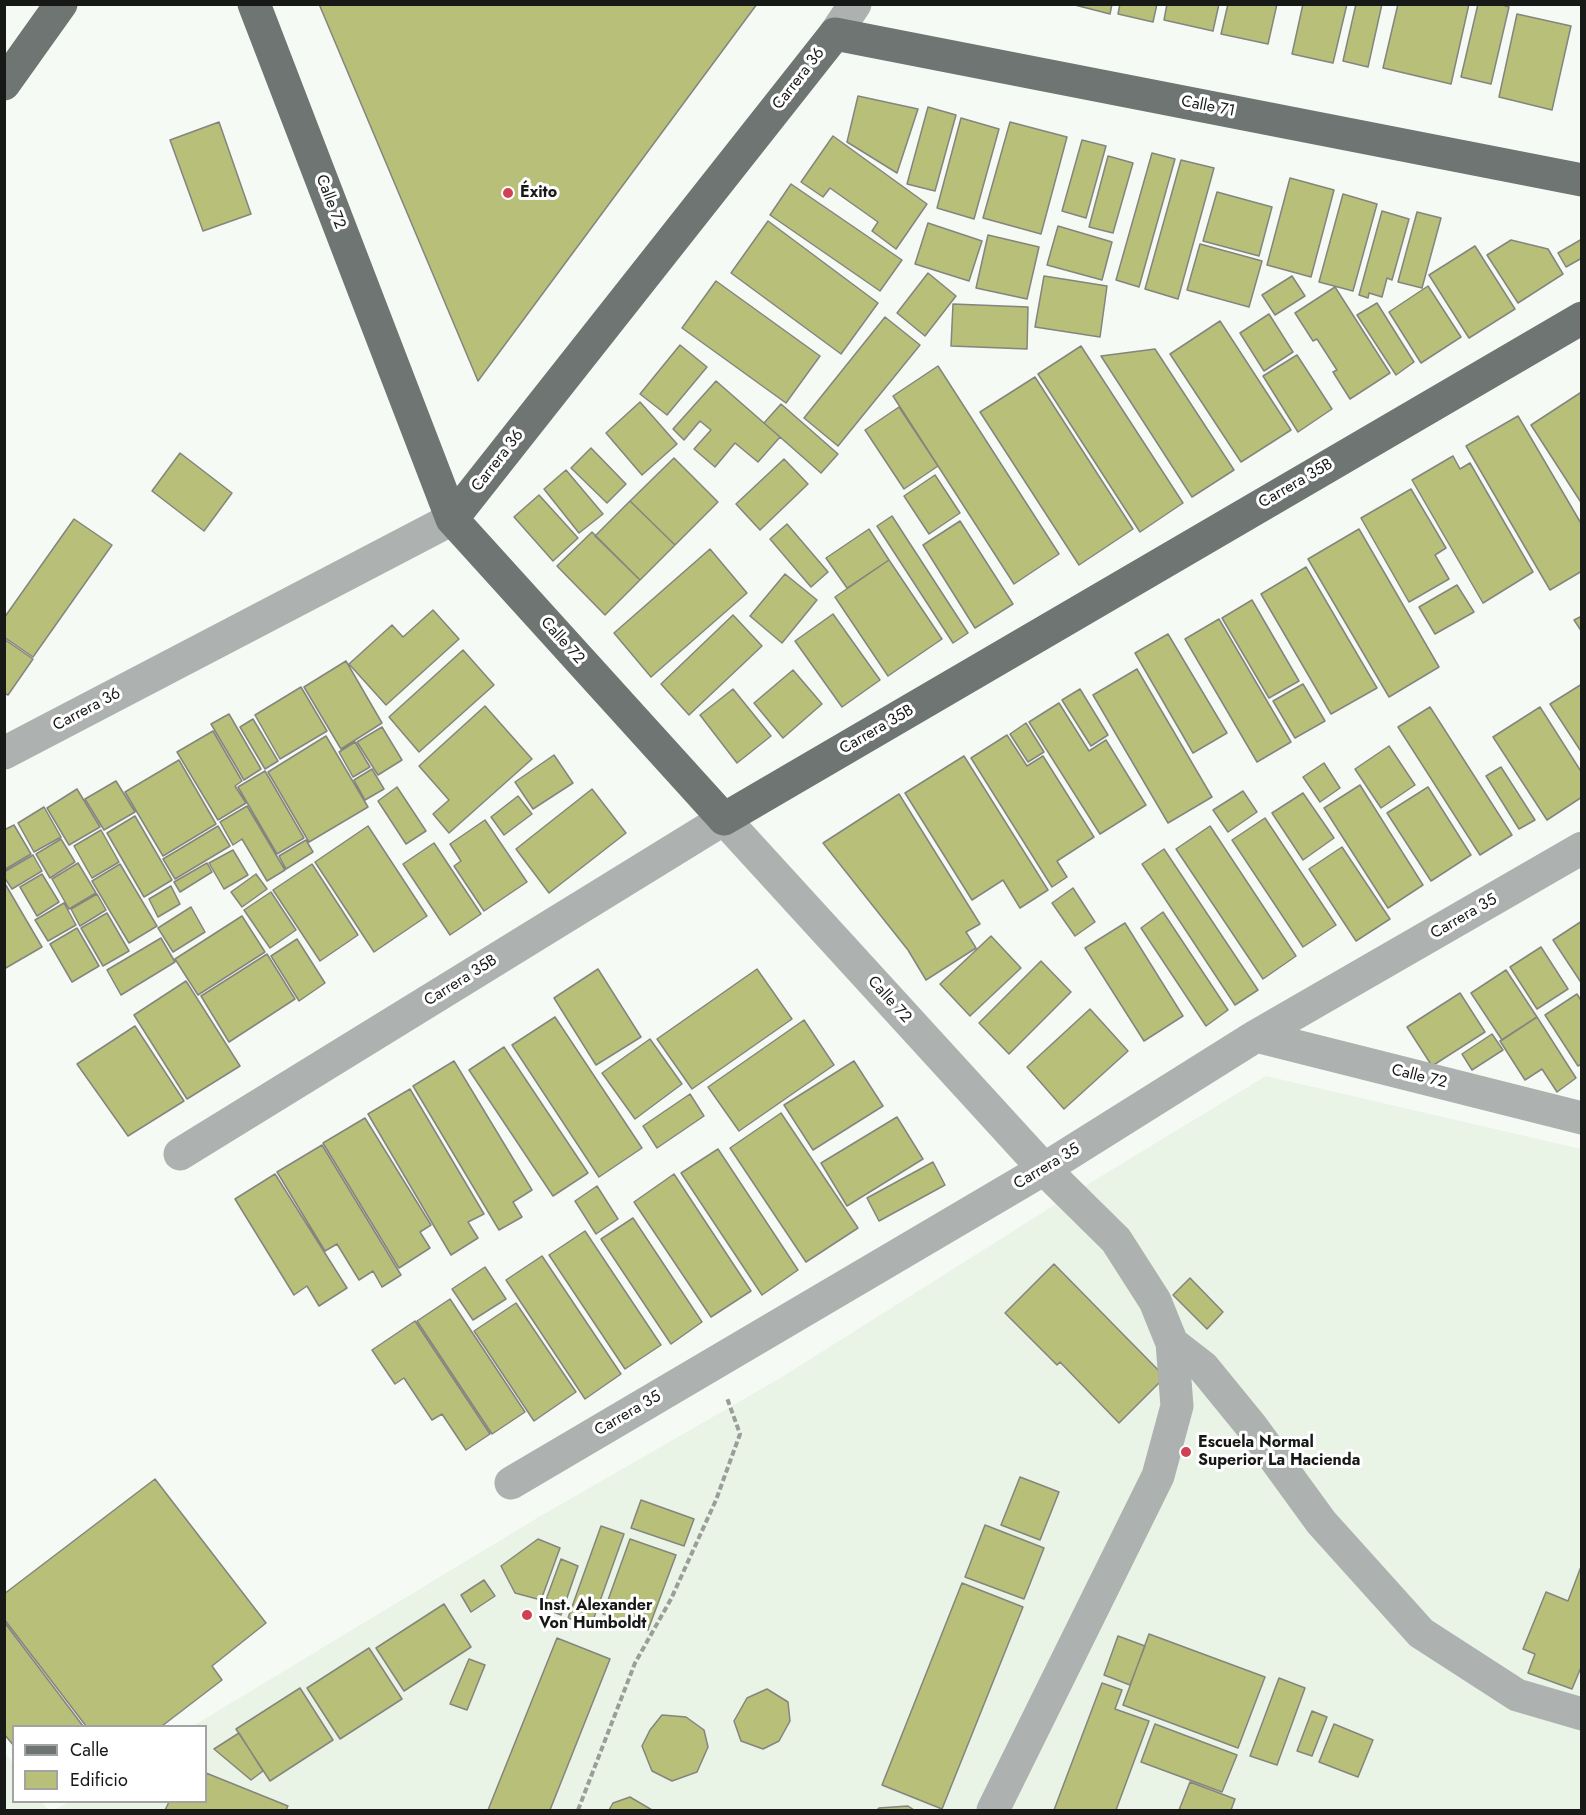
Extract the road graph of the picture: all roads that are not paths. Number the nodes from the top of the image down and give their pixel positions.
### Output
1 (61, 4) edge
2 (254, 4) edge
3 (855, 4) edge
4 (835, 34) junction
5 (4, 84) edge
6 (1581, 180) edge
7 (1581, 318) edge
8 (452, 519) junction
9 (4, 753) edge
10 (724, 819) junction
11 (1581, 848) edge
12 (1256, 1036) junction
13 (1581, 1118) edge
14 (180, 1154) dead end
15 (1044, 1169) junction
16 (1172, 1343) junction
17 (511, 1483) dead end
18 (1581, 1714) edge
19 (993, 1810) edge

1 - 5 main road
2 - 8 main road, Calle 72
3 - 4 street, Carrera 36
4 - 6 main road, Calle 71
4 - 8 main road, Carrera 36
7 - 10 main road, Carrera 35B
8 - 9 street, Carrera 36
8 - 10 main road, Calle 72
10 - 14 street, Carrera 35B
10 - 15 street, Calle 72
11 - 12 street, Carrera 35
12 - 13 street, Calle 72
12 - 15 street, Carrera 35
15 - 16 street, Calle 72
15 - 17 street, Carrera 35
16 - 18 street
16 - 19 street

